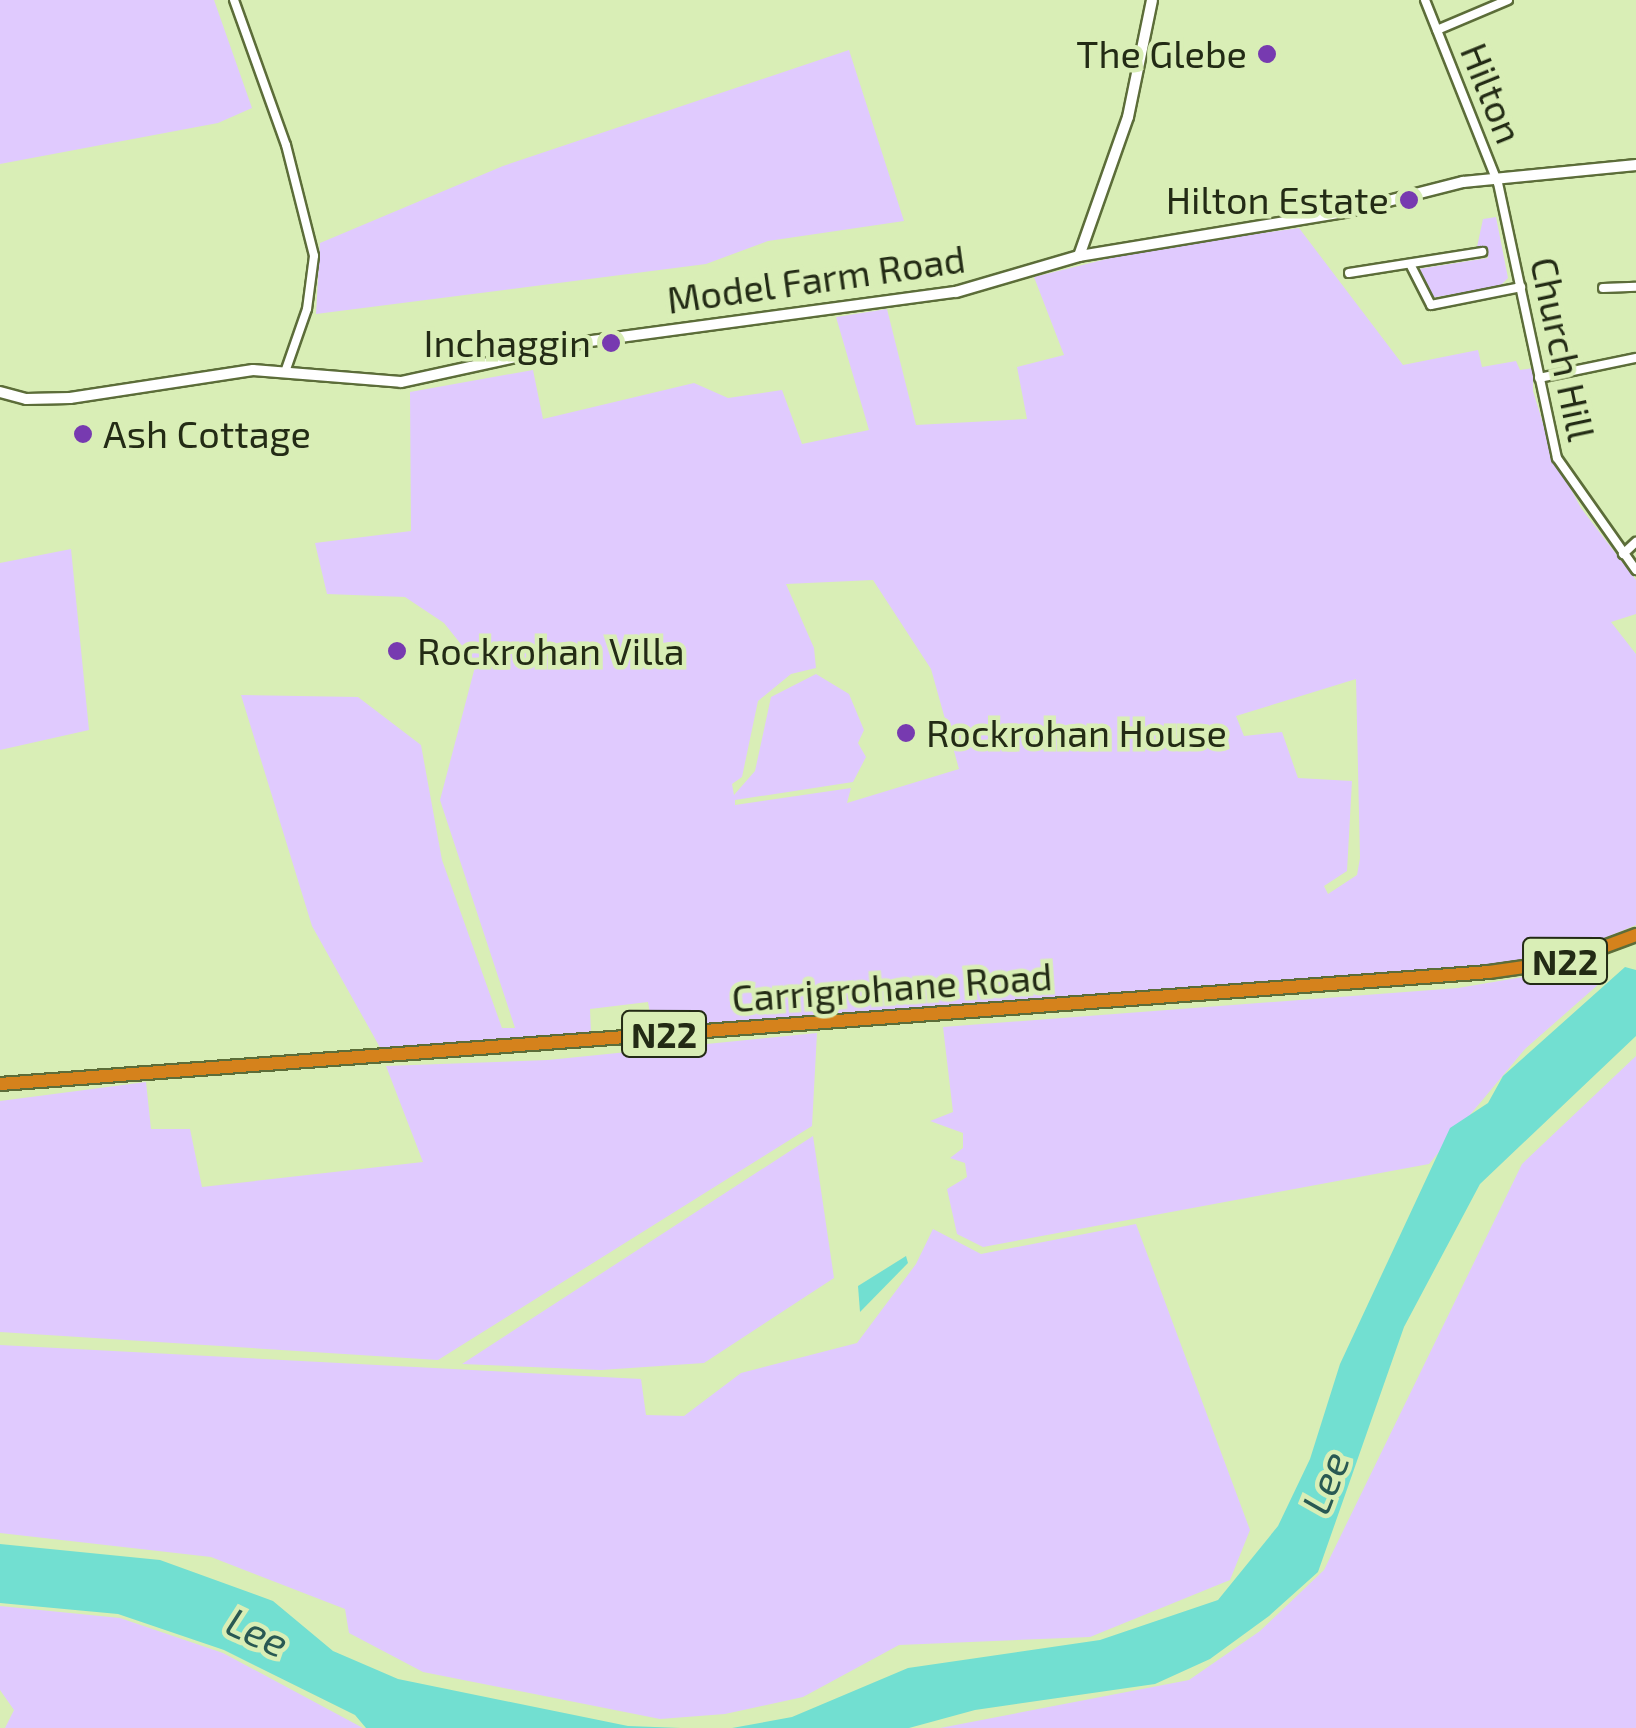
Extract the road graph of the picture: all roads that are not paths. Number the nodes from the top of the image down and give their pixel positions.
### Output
1 (234, 0) edge
2 (1152, 0) edge
3 (1426, 0) edge
4 (1508, 0) edge
5 (1437, 30) junction
6 (1636, 165) edge
7 (1496, 177) junction
8 (1482, 252) dead end
9 (1079, 256) junction
10 (1410, 264) junction
11 (1349, 273) dead end
12 (1522, 287) junction
13 (1636, 287) edge
14 (1602, 288) dead end
15 (1636, 358) edge
16 (285, 372) junction
17 (1539, 378) junction
18 (0, 392) edge
19 (1636, 542) edge
20 (1623, 554) junction
21 (1636, 570) edge
22 (1636, 935) edge
23 (0, 1084) edge

1 - 16 street
2 - 9 main road
3 - 5 street, Hilton
4 - 5 street, Hilton
5 - 7 street, Hilton
6 - 7 main road, Model Farm Road
7 - 9 main road, Model Farm Road
7 - 12 street, Church Hill
8 - 10 street
9 - 16 main road, Model Farm Road
10 - 11 street
10 - 12 street
12 - 17 street, Church Hill
13 - 14 street
15 - 17 street
16 - 18 main road, Model Farm Road
17 - 20 street, Church Hill
19 - 20 street
20 - 21 street, Church Hill
22 - 23 highway, Carrigrohane Road / N22

